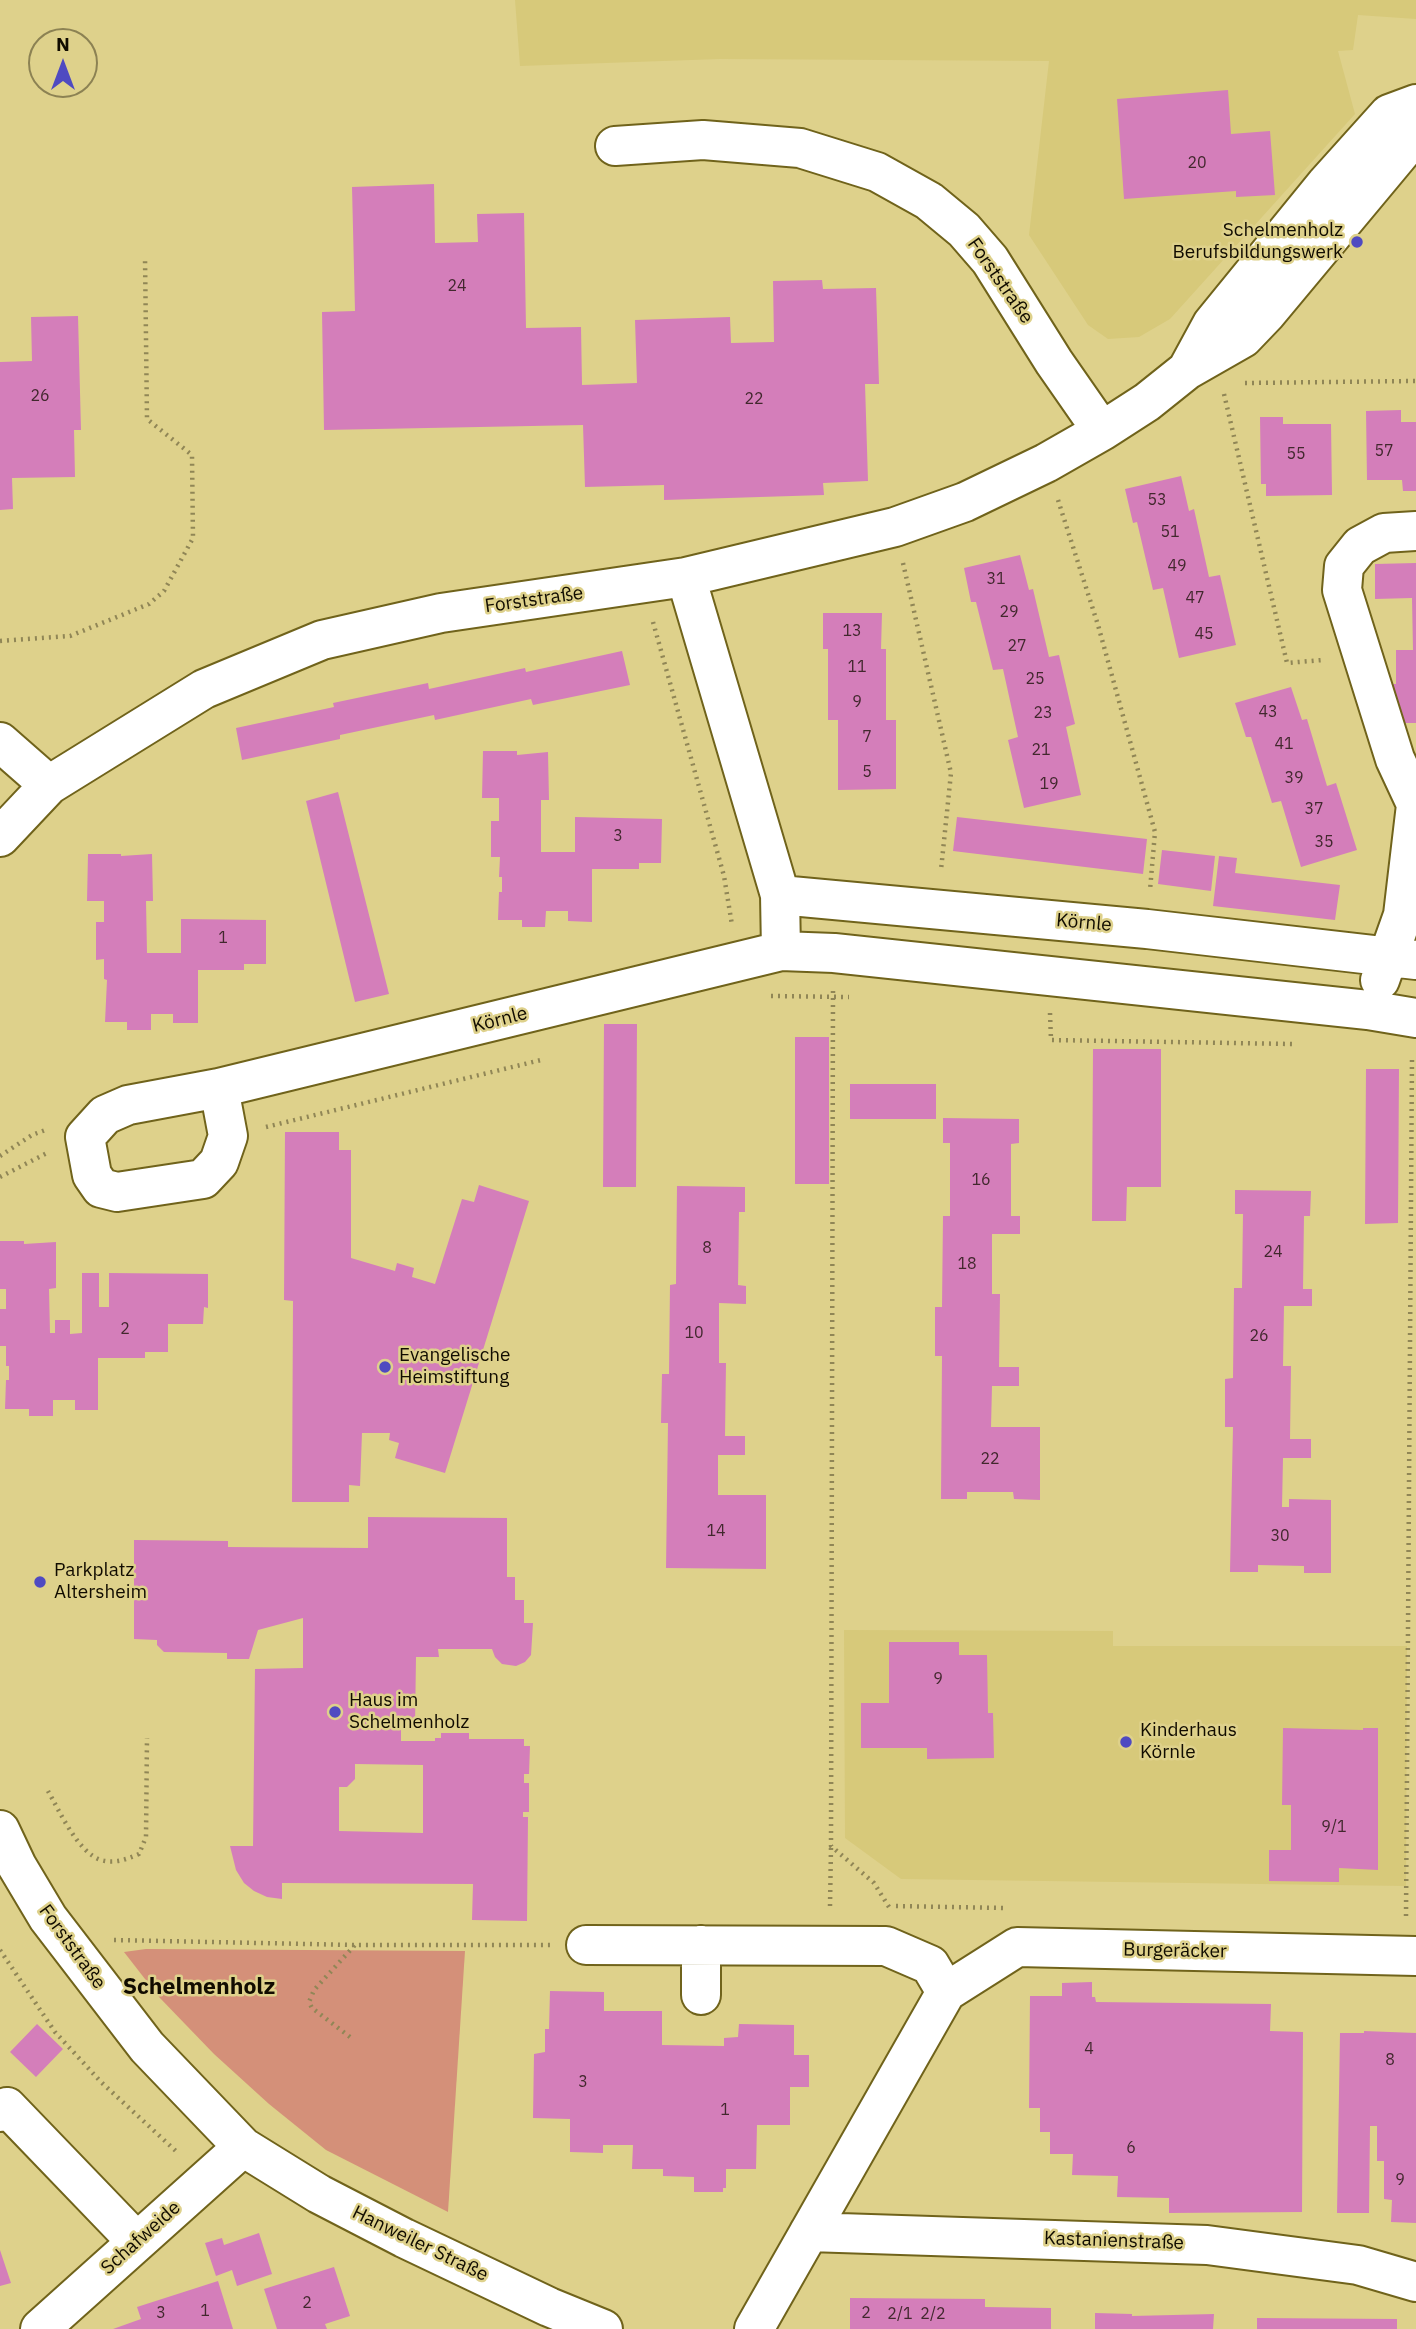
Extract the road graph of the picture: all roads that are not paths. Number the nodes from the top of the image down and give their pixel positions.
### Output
1 (1416, 104) edge
2 (1416, 134) edge
3 (615, 146) dead end
4 (1187, 370) junction
5 (1102, 431) junction
6 (1416, 531) edge
7 (686, 577) junction
8 (0, 742) edge
9 (50, 785) junction
10 (1416, 805) edge
11 (0, 836) edge
12 (779, 894) junction
13 (781, 951) junction
14 (1402, 958) edge
15 (1368, 1010) junction
16 (1414, 1018) edge
17 (219, 1088) junction
18 (0, 1830) edge
19 (586, 1945) road end
20 (701, 1945) junction
21 (1411, 1956) edge
22 (946, 1992) junction
23 (701, 1995) dead end
24 (0, 2112) edge
25 (243, 2147) junction
26 (808, 2232) junction
27 (137, 2242) junction
28 (1416, 2283) edge
29 (40, 2329) edge
30 (603, 2329) edge
31 (754, 2329) edge

1 - 4 street, Forststraße
2 - 4 street, Forststraße
3 - 5 street, Forststraße
4 - 5 street, Forststraße
5 - 7 street, Forststraße
6 - 10 street
7 - 9 street, Forststraße
7 - 12 street
8 - 9 street
9 - 11 street, Forststraße
10 - 14 street
12 - 13 street
12 - 14 street, Körnle
13 - 15 street, Körnle
13 - 17 street, Körnle
14 - 15 street
15 - 16 street, Körnle
17 - 17 street, Körnle
18 - 25 street, Forststraße
19 - 20 street
20 - 22 street
20 - 23 street
21 - 22 street, Burgeräcker
22 - 26 street, Burgeräcker
24 - 27 street
25 - 27 street, Schafweide
25 - 30 street, Hanweiler Straße
26 - 28 street, Kastanienstraße
26 - 31 street, Burgeräcker
27 - 29 street, Schafweide

